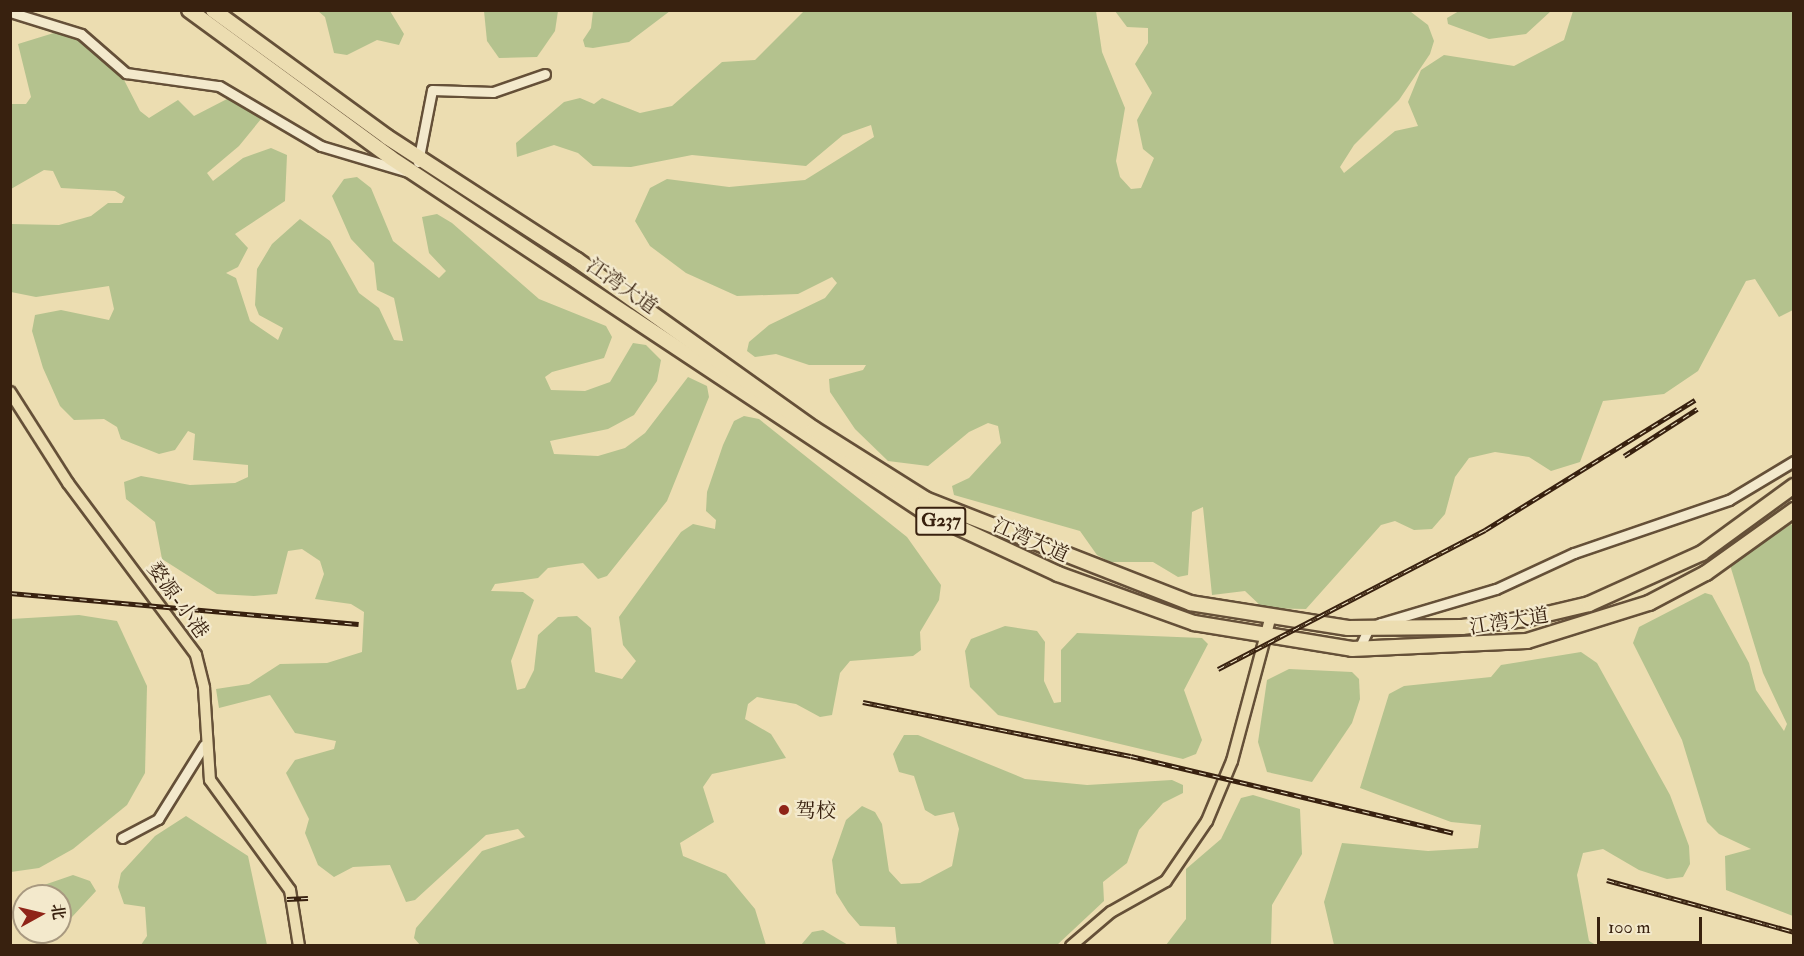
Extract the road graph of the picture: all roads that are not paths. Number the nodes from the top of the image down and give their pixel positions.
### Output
1 (189, 10) edge
2 (213, 10) edge
3 (10, 12) edge
4 (544, 74) dead end
5 (421, 159) junction
6 (410, 170) junction
7 (10, 392) edge
8 (1794, 461) edge
9 (1794, 486) edge
10 (1794, 510) edge
11 (1270, 619) junction
12 (1369, 628) junction
13 (1266, 637) junction
14 (1359, 649) junction
15 (204, 745) junction
16 (122, 838) dead end
17 (299, 945) edge
18 (1071, 945) edge

1 - 6 highway, 江湾大道 / G237
2 - 5 highway, 江湾大道 / G237
3 - 6 street
4 - 5 street
5 - 6 street
5 - 11 highway, 江湾大道 / G237
6 - 13 highway, 江湾大道 / G237
7 - 15 main road, 婺源-小港
8 - 12 street
9 - 12 highway, 江湾大道 / G237
10 - 14 highway, 江湾大道 / G237
11 - 12 highway, 江湾大道 / G237
11 - 13 main road
12 - 14 street
13 - 14 highway, 江湾大道 / G237
13 - 18 main road
15 - 16 street
15 - 17 main road, 婺源-小港

